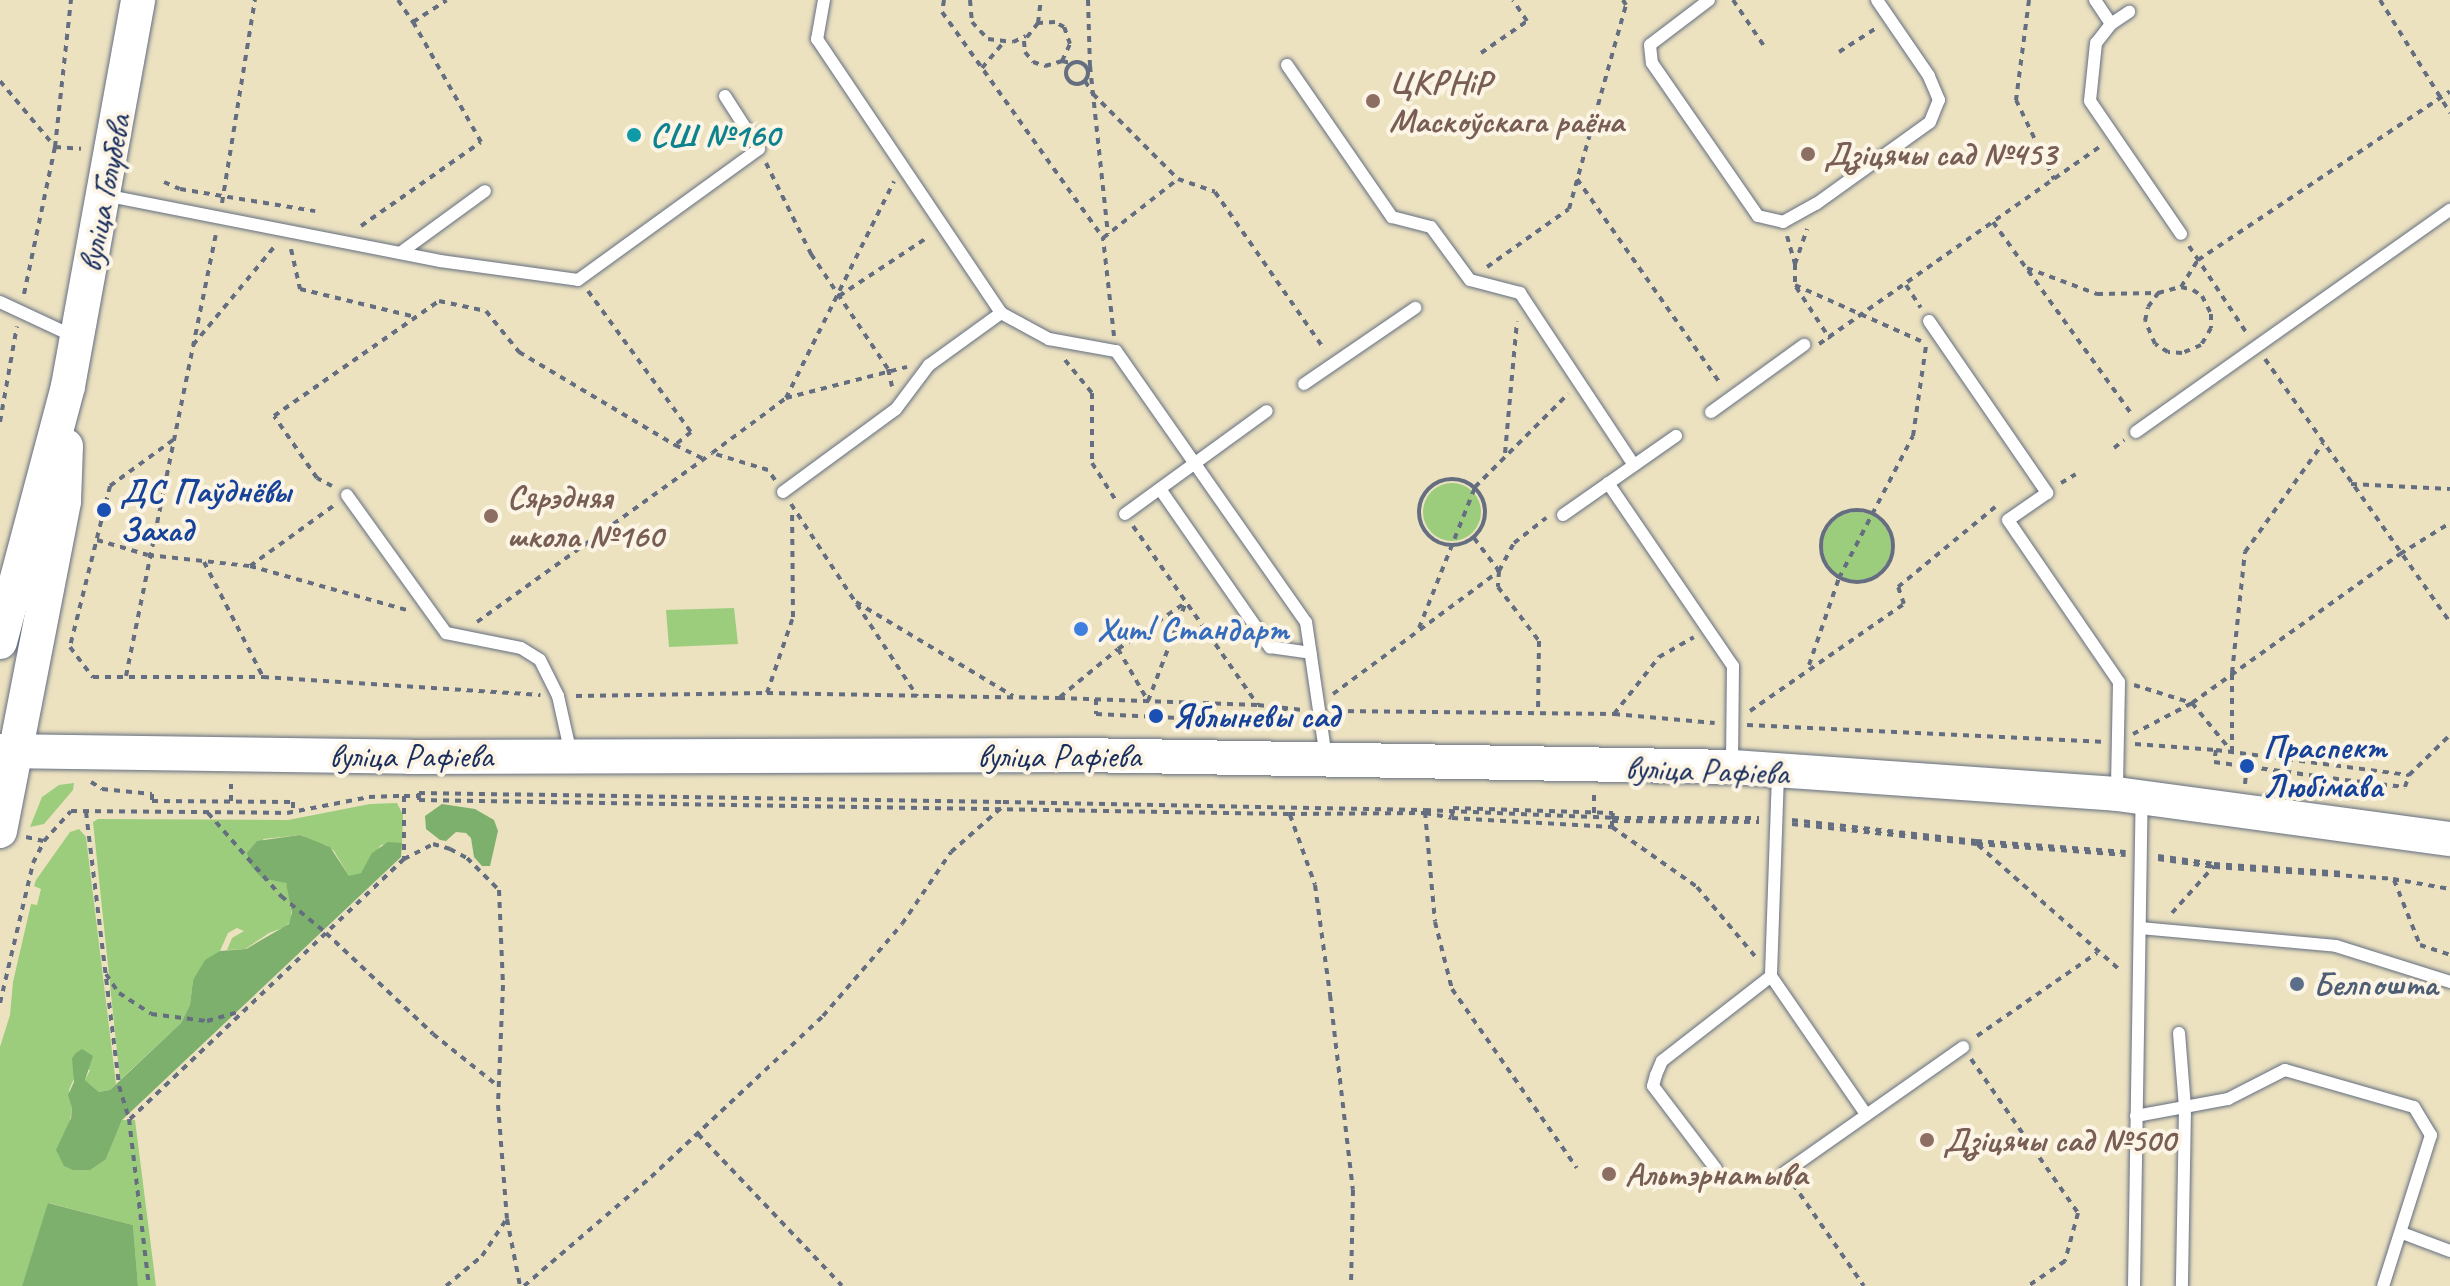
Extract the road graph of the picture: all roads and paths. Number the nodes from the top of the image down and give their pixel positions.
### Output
1 (71, 0) edge
2 (138, 0) edge
3 (255, 0) edge
4 (398, 0) edge
5 (447, 0) edge
6 (824, 0) edge
7 (944, 0) edge
8 (970, 0) edge
9 (1041, 0) edge
10 (1088, 0) edge
11 (1513, 0) edge
12 (1623, 0) edge
13 (1709, 0) edge
14 (1733, 0) edge
15 (1877, 0) edge
16 (2029, 0) edge
17 (2095, 0) edge
18 (2380, 0) edge
19 (2129, 12) dead end
20 (1890, 19) junction
21 (413, 22) junction
22 (1038, 23) junction
23 (2111, 24) junction
24 (1030, 33) junction
25 (1003, 43) junction
26 (1764, 46) dead end
27 (1839, 52) dead end
28 (1481, 53) dead end
29 (1062, 61) junction
30 (1071, 63) junction
31 (1287, 65) dead end
32 (1089, 67) junction
33 (982, 68) junction
34 (0, 81) edge
35 (1085, 81) junction
36 (2450, 91) edge
37 (1093, 94) junction
38 (725, 96) dead end
39 (2441, 98) junction
40 (2450, 113) edge
41 (2114, 136) junction
42 (55, 147) junction
43 (81, 149) dead end
44 (759, 149) junction
45 (902, 165) junction
46 (1178, 179) junction
47 (1577, 179) junction
48 (2054, 179) junction
49 (164, 182) dead end
50 (485, 191) dead end
51 (224, 194) junction
52 (104, 195) junction
53 (1816, 204) junction
54 (2450, 210) edge
55 (219, 220) junction
56 (1783, 222) junction
57 (1993, 222) junction
58 (943, 227) junction
59 (287, 234) junction
60 (1108, 234) junction
61 (2181, 234) joint
62 (1103, 238) junction
63 (339, 242) junction
64 (400, 253) junction
65 (2198, 260) junction
66 (1795, 264) junction
67 (2027, 268) junction
68 (578, 280) junction
69 (1470, 280) junction
70 (1795, 285) junction
71 (1906, 285) junction
72 (2181, 287) junction
73 (1520, 293) junction
74 (2158, 293) junction
75 (837, 297) junction
76 (0, 302) edge
77 (1415, 308) dead end
78 (20, 310) junction
79 (1001, 313) junction
80 (1863, 315) junction
81 (416, 317) junction
82 (1929, 321) junction
83 (77, 338) junction
84 (1049, 339) junction
85 (1830, 339) junction
86 (1927, 343) junction
87 (1804, 345) joint
88 (2256, 346) junction
89 (192, 347) junction
90 (1116, 351) junction
91 (929, 365) junction
92 (1331, 365) junction
93 (888, 369) junction
94 (1580, 383) junction
95 (1304, 384) dead end
96 (68, 386) junction
97 (1728, 397) junction
98 (786, 398) junction
99 (1, 405) edge
100 (896, 409) junction
101 (1267, 411) dead end
102 (1711, 412) dead end
103 (0, 422) edge
104 (2138, 430) joint
105 (1676, 436) dead end
106 (173, 440) junction
107 (2323, 443) junction
108 (675, 445) junction
109 (712, 453) junction
110 (1505, 455) junction
111 (704, 459) junction
112 (1195, 463) junction
113 (1634, 465) junction
114 (1608, 483) junction
115 (2351, 484) junction
116 (1475, 487) junction
117 (1160, 489) junction
118 (2450, 489) edge
119 (783, 492) junction
120 (347, 495) junction
121 (2005, 499) dead end
122 (792, 506) junction
123 (1871, 512) junction
124 (1125, 514) junction
125 (1558, 514) joint
126 (2450, 523) edge
127 (1474, 538) junction
128 (97, 540) junction
129 (1449, 546) junction
130 (2400, 554) junction
131 (148, 555) junction
132 (204, 562) junction
133 (250, 566) junction
134 (1499, 571) junction
135 (1839, 578) junction
136 (855, 601) junction
137 (1186, 602) junction
138 (436, 619) junction
139 (2450, 622) edge
140 (1418, 630) junction
141 (1707, 630) junction
142 (460, 634) junction
143 (0, 642) edge
144 (1118, 649) junction
145 (1311, 653) junction
146 (1808, 667) junction
147 (2232, 673) junction
148 (126, 676) junction
149 (166, 676) dead end
150 (263, 677) dead end
151 (2119, 682) junction
152 (767, 693) dead end
153 (917, 696) dead end
154 (1015, 697) dead end
155 (1059, 698) dead end
156 (1096, 699) dead end
157 (2192, 703) junction
158 (1258, 705) dead end
159 (1318, 705) junction
160 (1285, 708) dead end
161 (1538, 712) dead end
162 (1614, 714) dead end
163 (1732, 724) junction
164 (2117, 743) junction
165 (2216, 750) dead end
166 (9, 751) edge
167 (571, 757) junction
168 (1327, 758) junction
169 (1732, 767) junction
170 (1778, 771) junction
171 (2409, 775) dead end
172 (84, 782) dead end
173 (404, 796) junction
174 (2130, 796) junction
175 (1002, 805) junction
176 (86, 812) junction
177 (293, 812) junction
178 (1425, 812) junction
179 (208, 813) junction
180 (1289, 814) junction
181 (1452, 816) junction
182 (1775, 820) junction
183 (1612, 822) junction
184 (13, 834) edge
185 (2450, 839) edge
186 (44, 841) junction
187 (1977, 843) junction
188 (2141, 855) junction
189 (404, 859) junction
190 (2214, 865) junction
191 (2393, 879) junction
192 (2450, 887) edge
193 (2140, 928) junction
194 (2156, 929) junction
195 (326, 933) junction
196 (2097, 953) junction
197 (2450, 955) edge
198 (105, 972) junction
199 (1771, 976) junction
200 (2450, 982) edge
201 (2139, 985) junction
202 (0, 1003) edge
203 (245, 1009) junction
204 (2179, 1033) dead end
205 (1963, 1047) junction
206 (498, 1086) junction
207 (2185, 1108) junction
208 (1866, 1114) junction
209 (2136, 1116) junction
210 (129, 1119) junction
211 (697, 1134) junction
212 (1577, 1168) dead end
213 (1716, 1169) dead end
214 (1784, 1173) joint
215 (507, 1219) junction
216 (2402, 1233) junction
217 (2450, 1251) edge
218 (149, 1286) edge
219 (446, 1286) edge
220 (522, 1286) edge
221 (842, 1286) edge
222 (1351, 1286) edge
223 (1864, 1286) edge
224 (2028, 1286) edge
225 (2134, 1286) edge
226 (2182, 1286) edge
227 (2383, 1286) edge

1 - 42 path
2 - 52 main road, вуліца Голубева
3 - 51 path
4 - 21 path
5 - 21 path
6 - 45 lane
7 - 33 path
8 - 25 path
9 - 22 path
10 - 32 path
11 - 28 path
12 - 47 path
13 - 56 lane
14 - 26 path
15 - 20 lane
16 - 48 path
17 - 23 lane
18 - 39 path
19 - 23 lane
20 - 27 path
20 - 53 lane
21 - 63 path
22 - 24 path
22 - 29 path
23 - 41 lane
24 - 25 path
24 - 29 path
25 - 33 path
29 - 30 path
30 - 32 path
30 - 35 path
31 - 69 lane
32 - 35 path
32 - 37 path
33 - 62 path
34 - 42 path
35 - 37 path
36 - 39 path
37 - 46 path
37 - 60 path
38 - 44 lane
39 - 40 path
39 - 65 path
41 - 48 path
41 - 61 lane
42 - 43 path
42 - 78 path
44 - 68 lane
44 - 75 path
45 - 58 lane
45 - 75 path
46 - 60 path
46 - 92 path
47 - 69 path
47 - 97 path
48 - 57 path
49 - 51 path
50 - 64 lane
51 - 55 path
51 - 59 path
52 - 55 lane
52 - 83 main road, вуліца Голубева
53 - 56 lane
53 - 66 path
54 - 88 lane
55 - 59 lane
55 - 89 path
56 - 66 path
57 - 67 path
57 - 71 path
58 - 75 path
58 - 79 lane
59 - 63 lane
59 - 81 path
59 - 89 path
60 - 62 path
61 - 65 path
62 - 90 path
63 - 64 lane
64 - 68 lane
65 - 72 path
65 - 88 path
66 - 70 path
67 - 74 path
67 - 104 path
68 - 108 path
69 - 73 lane
70 - 80 path
70 - 85 path
71 - 80 path
71 - 82 path
72 - 74 path
72 - 74 path
73 - 94 lane
73 - 110 path
75 - 93 path
75 - 98 path
76 - 78 lane
77 - 92 lane
78 - 83 lane
78 - 99 path
79 - 84 lane
79 - 91 lane
80 - 85 path
80 - 86 path
81 - 108 path
81 - 120 path
82 - 86 path
82 - 151 lane
83 - 96 main road, вуліца Голубева
84 - 90 lane
84 - 124 path
85 - 87 path
86 - 123 path
87 - 97 lane
88 - 104 lane
88 - 107 path
89 - 106 path
90 - 112 lane
91 - 93 path
91 - 100 lane
92 - 95 lane
93 - 98 path
93 - 100 path
94 - 110 path
94 - 113 lane
96 - 143 main road, вуліца Голубева
96 - 166 main road, вуліца Голубева
97 - 102 lane
98 - 109 path
99 - 103 path
100 - 119 lane
101 - 112 lane
105 - 113 lane
106 - 128 path
106 - 131 path
107 - 115 path
107 - 147 path
108 - 111 path
109 - 111 path
109 - 119 path
110 - 116 path
111 - 142 path
112 - 117 lane
112 - 145 lane
113 - 114 lane
114 - 125 lane
114 - 141 lane
115 - 118 path
115 - 130 path
116 - 127 path
116 - 129 path
116 - 129 path
117 - 124 lane
117 - 145 lane
119 - 122 path
120 - 133 path
120 - 138 lane
121 - 146 path
122 - 136 path
122 - 152 path
123 - 135 path
123 - 135 path
123 - 135 path
124 - 137 path
125 - 134 path
126 - 130 path
127 - 129 path
127 - 134 path
128 - 131 path
128 - 148 path
129 - 140 path
130 - 139 path
130 - 147 path
131 - 132 path
131 - 148 path
132 - 133 path
132 - 150 path
133 - 138 path
134 - 140 path
134 - 161 path
135 - 146 path
136 - 153 path
136 - 154 path
137 - 144 path
137 - 144 path
137 - 158 path
138 - 142 lane
140 - 159 path
141 - 162 path
141 - 163 lane
142 - 167 lane
144 - 155 path
145 - 159 lane
146 - 163 path
147 - 157 path
147 - 157 path
148 - 149 path
151 - 157 path
151 - 164 lane
156 - 160 path
157 - 164 path
159 - 168 lane
163 - 169 lane
164 - 174 lane
165 - 171 path
166 - 167 main road, вуліца Рафіева
166 - 184 main road, вуліца Голубева
167 - 168 main road, вуліца Рафіева
168 - 169 main road, вуліца Рафіева
169 - 170 main road, вуліца Рафіева
170 - 174 main road, вуліца Рафіева
170 - 182 lane
172 - 177 path
173 - 175 path
173 - 177 path
173 - 189 path
174 - 185 main road, вуліца Рафіева
174 - 188 lane
175 - 178 path
175 - 180 path
175 - 211 path
176 - 179 path
176 - 186 path
176 - 198 path
177 - 179 path
178 - 180 path
178 - 181 path
178 - 212 path
179 - 195 path
180 - 222 path
181 - 183 path
181 - 183 path
182 - 183 path
182 - 187 path
182 - 199 lane
183 - 199 path
184 - 186 path
186 - 202 path
187 - 188 path
187 - 196 path
188 - 190 path
188 - 193 lane
189 - 195 path
189 - 206 path
190 - 191 path
190 - 192 path
190 - 194 path
191 - 192 path
191 - 197 path
193 - 194 lane
193 - 201 lane
194 - 200 lane
195 - 203 path
195 - 206 path
196 - 201 path
196 - 205 path
198 - 203 path
198 - 210 path
199 - 208 lane
199 - 213 lane
201 - 209 lane
203 - 210 path
204 - 207 lane
205 - 208 lane
205 - 224 path
206 - 215 path
207 - 209 lane
207 - 216 lane
207 - 226 lane
208 - 214 lane
209 - 225 lane
210 - 218 path
211 - 220 path
211 - 221 path
214 - 223 path
215 - 219 path
215 - 220 path
216 - 217 lane
216 - 227 lane

